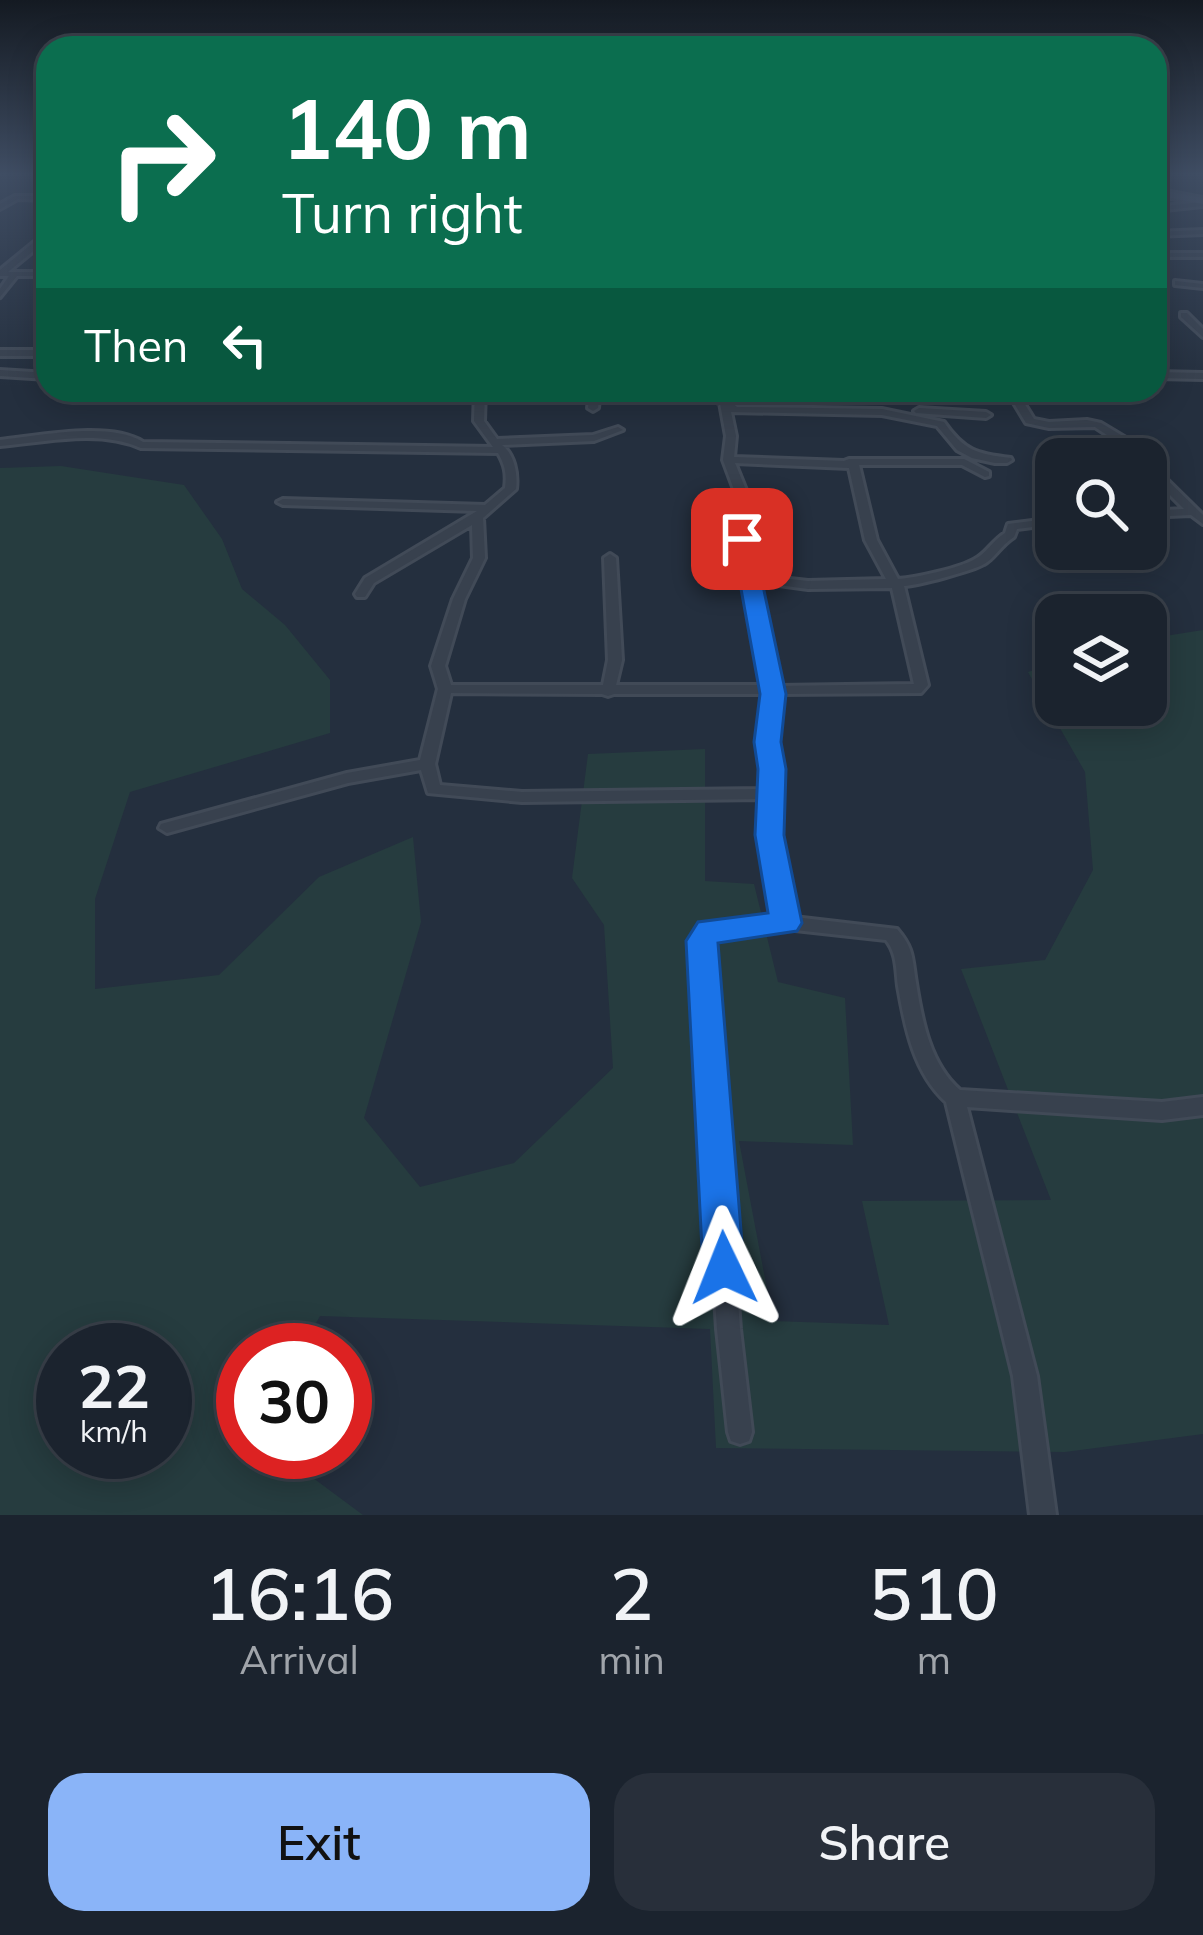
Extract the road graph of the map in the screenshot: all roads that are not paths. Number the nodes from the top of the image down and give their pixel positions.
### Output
1 (36, 245) edge
2 (1167, 255) edge
3 (1203, 255) edge
4 (0, 274) edge
5 (15, 274) junction
6 (36, 274) edge
7 (1178, 284) dead end
8 (1203, 286) edge
9 (0, 295) edge
10 (1184, 315) dead end
11 (1203, 334) edge
12 (0, 353) edge
13 (36, 353) edge
14 (0, 373) edge
15 (36, 375) edge
16 (1167, 375) edge
17 (1203, 376) edge
18 (480, 402) edge
19 (594, 402) edge
20 (724, 402) edge
21 (728, 402) edge
22 (1018, 402) edge
23 (593, 408) dead end
24 (898, 413) junction
25 (986, 416) dead end
26 (618, 430) dead end
27 (1119, 438) edge
28 (0, 443) edge
29 (499, 446) junction
30 (728, 460) junction
31 (1007, 460) dead end
32 (846, 462) junction
33 (982, 467) junction
34 (1167, 488) edge
35 (283, 502) dead end
36 (1190, 512) junction
37 (482, 513) junction
38 (1167, 513) edge
39 (1203, 521) edge
40 (1035, 523) edge
41 (1012, 526) junction
42 (1035, 529) edge
43 (610, 558) dead end
44 (750, 578) junction
45 (893, 587) junction
46 (361, 594) dead end
47 (445, 689) junction
48 (775, 690) junction
49 (608, 692) junction
50 (427, 764) junction
51 (771, 794) junction
52 (167, 828) dead end
53 (786, 923) junction
54 (956, 1098) junction
55 (1203, 1106) edge
56 (740, 1432) dead end
57 (1043, 1515) edge

1 - 4 street
2 - 3 street
4 - 5 street
5 - 6 street
5 - 9 street
7 - 8 street
10 - 11 street
12 - 13 street
14 - 15 street
16 - 17 street
18 - 29 street
19 - 23 street
20 - 30 street
21 - 24 street
22 - 27 street
24 - 25 street
24 - 33 street
26 - 29 street
28 - 29 street
29 - 37 street
30 - 32 street
30 - 44 street
31 - 33 street
32 - 33 street
32 - 45 street
34 - 36 street
35 - 37 street
36 - 38 street
36 - 39 street
37 - 46 street
37 - 47 street
40 - 41 street
41 - 42 street
41 - 45 street
43 - 49 street
44 - 45 street
44 - 48 street
45 - 48 street
47 - 49 street
47 - 50 street
48 - 49 street
48 - 51 street
50 - 51 street
50 - 52 street
51 - 53 street
53 - 54 street
53 - 56 street
54 - 55 street
54 - 57 street

